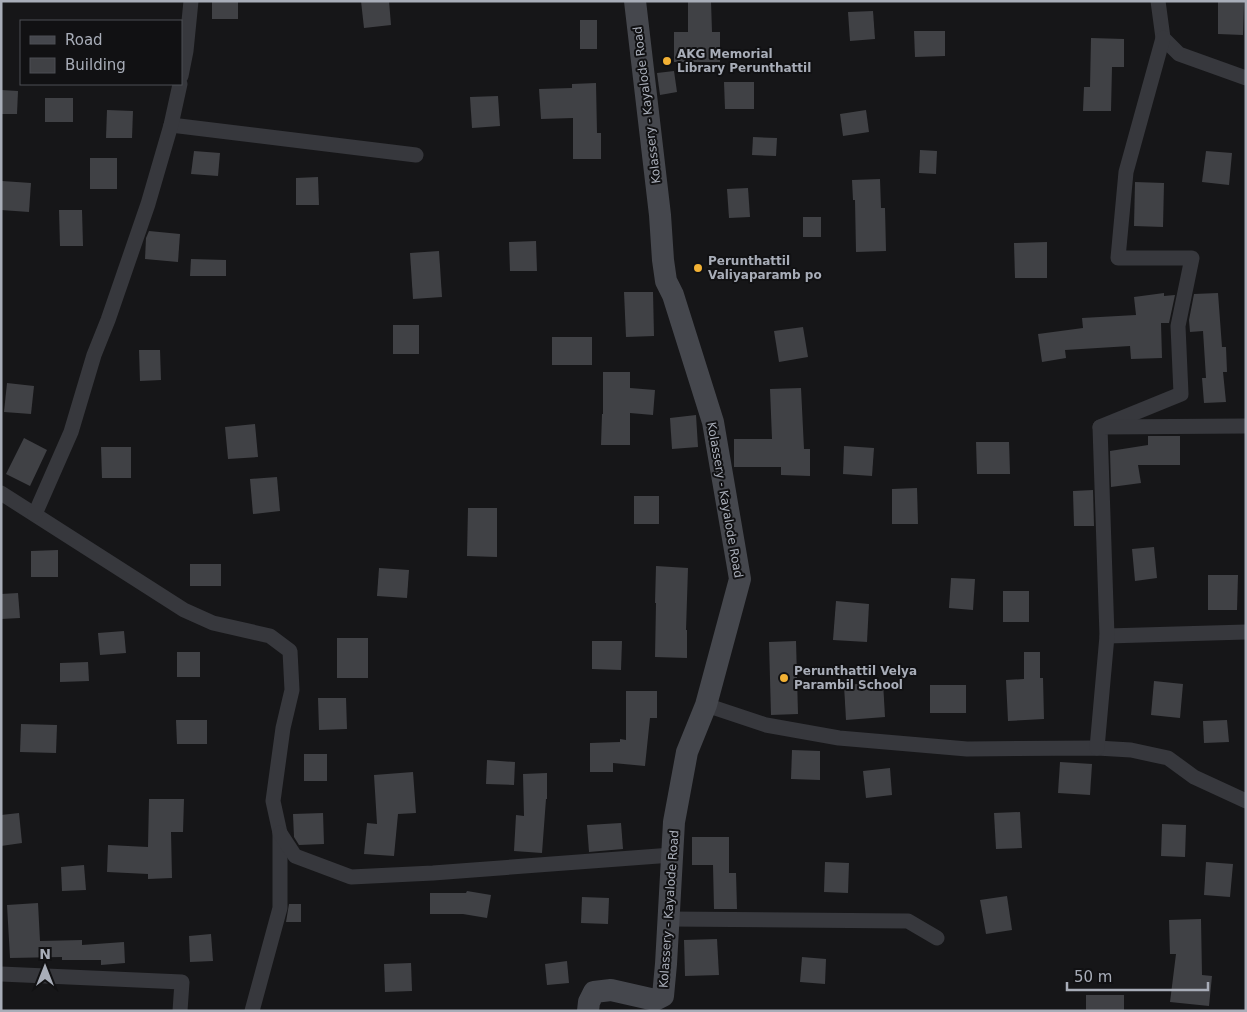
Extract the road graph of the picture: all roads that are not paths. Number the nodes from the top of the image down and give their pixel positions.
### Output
1 (191, 1) edge
2 (636, 1) edge
3 (1158, 1) edge
4 (1163, 38) junction
5 (182, 71) edge
6 (1246, 78) edge
7 (180, 85) edge
8 (171, 125) junction
9 (416, 155) dead end
10 (1246, 426) edge
11 (1100, 427) junction
12 (1, 493) edge
13 (35, 514) junction
14 (1246, 632) edge
15 (1107, 636) junction
16 (706, 705) junction
17 (1097, 748) junction
18 (1246, 801) edge
19 (280, 833) junction
20 (672, 855) junction
21 (669, 919) junction
22 (937, 938) dead end
23 (1, 974) edge
24 (180, 1011) edge
25 (252, 1011) edge
26 (588, 1011) edge

1 - 5 street
2 - 16 main road, Kolassery - Kayalode Road
3 - 4 street
4 - 6 street
4 - 11 street
7 - 8 street
8 - 9 street
8 - 13 street
10 - 11 street
11 - 15 street
12 - 13 street
13 - 19 street
14 - 15 street
15 - 17 street
16 - 17 street
16 - 20 main road, Kolassery - Kayalode Road
17 - 18 street
19 - 20 street
19 - 25 street
20 - 21 main road, Kolassery - Kayalode Road
21 - 22 street
21 - 26 main road, Kolassery - Kayalode Road
23 - 24 street

